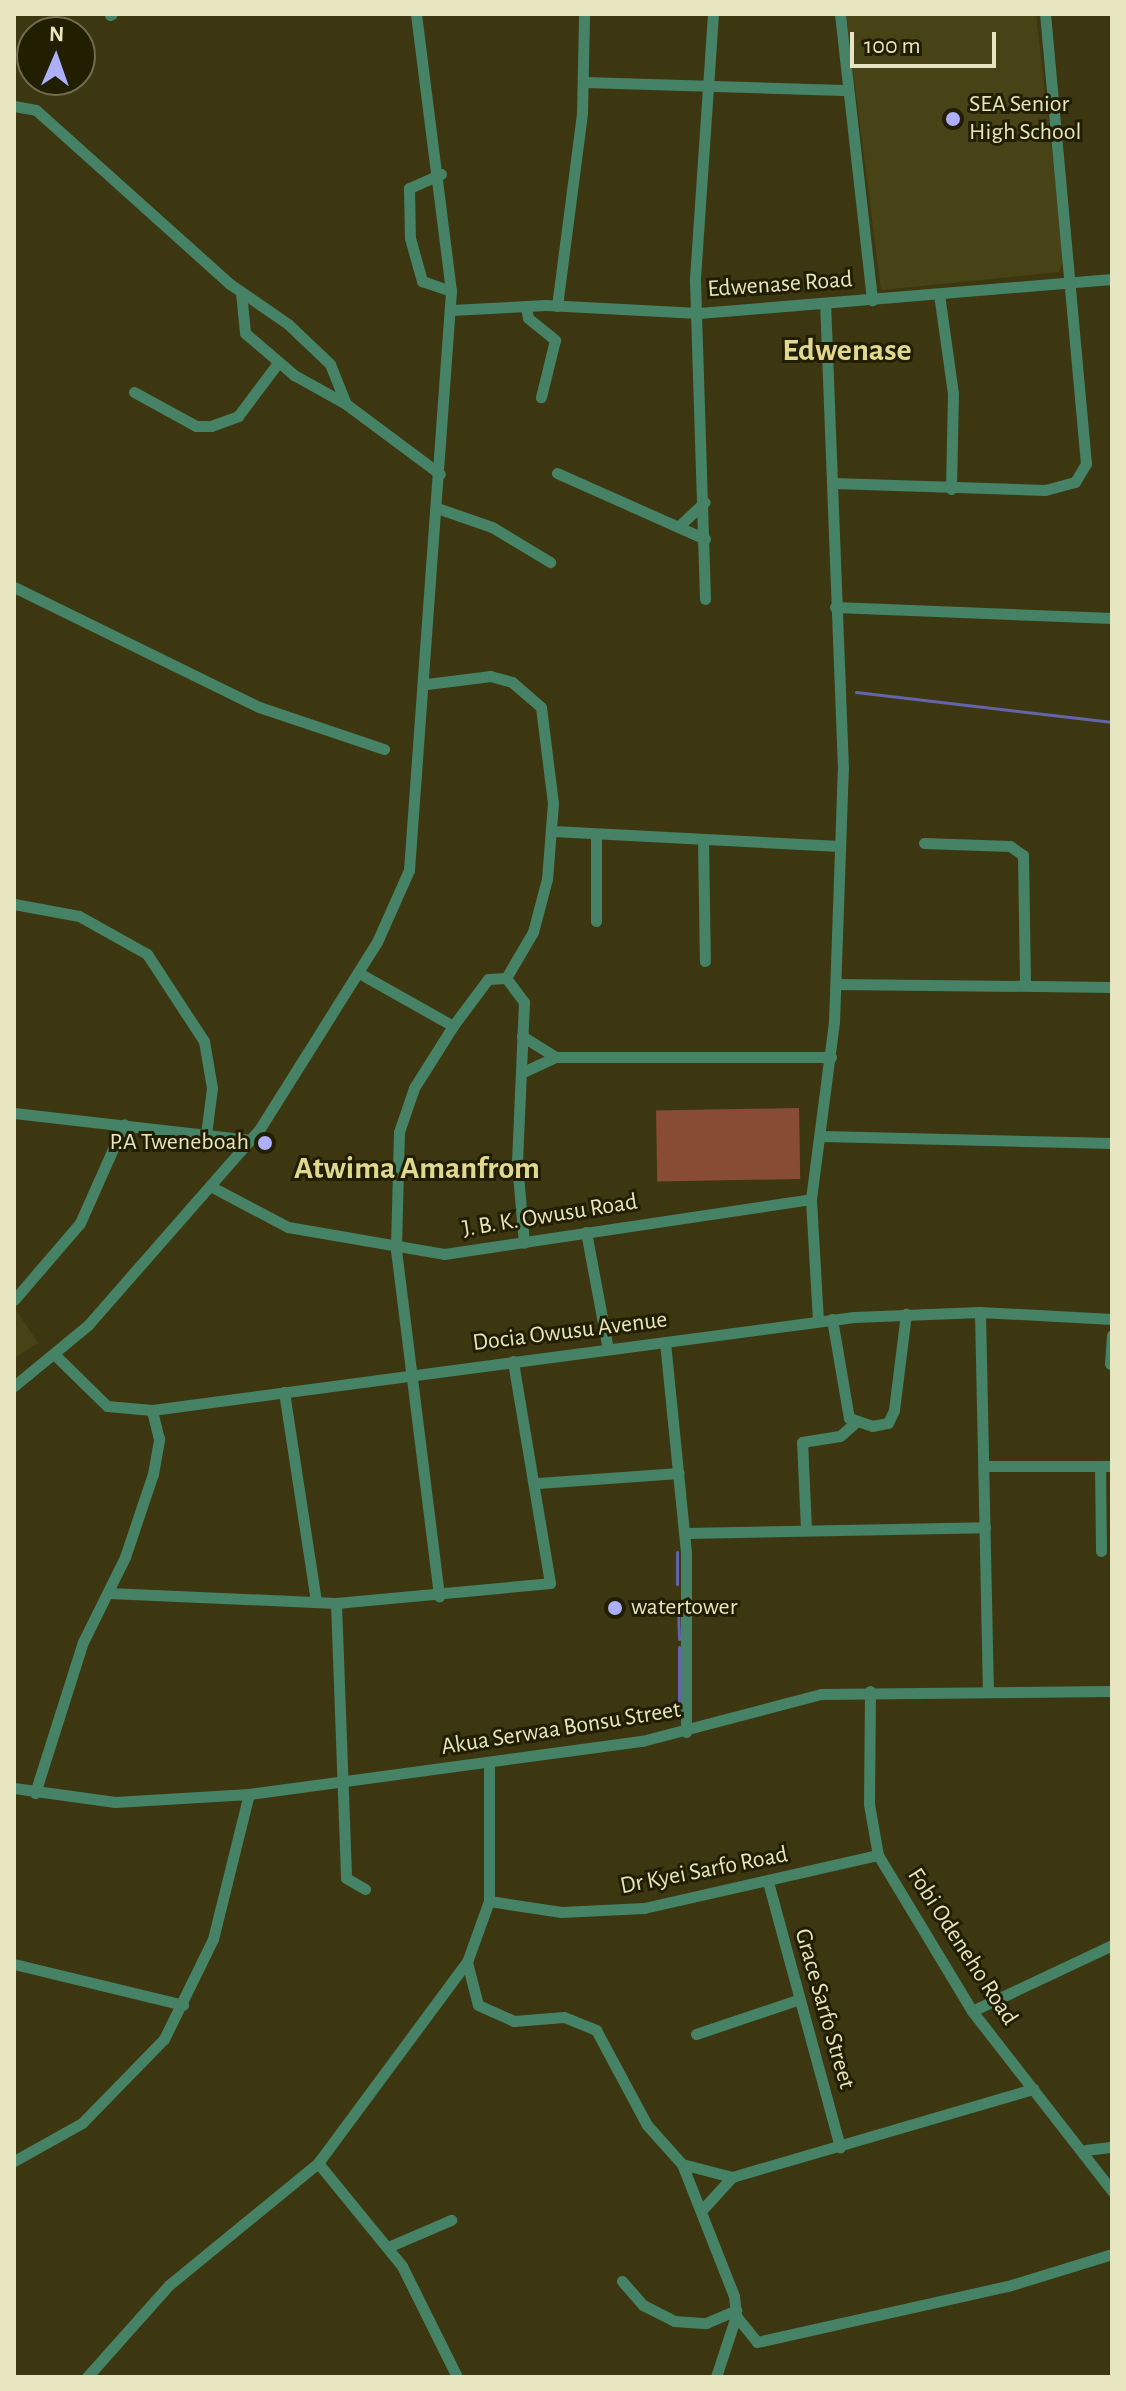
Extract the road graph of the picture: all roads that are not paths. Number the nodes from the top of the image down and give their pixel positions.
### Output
1 (416, 14) edge
2 (584, 14) edge
3 (713, 14) edge
4 (840, 14) edge
5 (1045, 14) edge
6 (585, 82) junction
7 (704, 85) junction
8 (843, 90) junction
9 (14, 106) edge
10 (441, 174) junction
11 (1112, 279) edge
12 (1071, 283) junction
13 (451, 291) junction
14 (241, 292) junction
15 (939, 294) junction
16 (872, 300) junction
17 (825, 305) junction
18 (557, 306) junction
19 (526, 307) junction
20 (451, 310) junction
21 (699, 313) junction
22 (278, 363) junction
23 (134, 392) dead end
24 (541, 397) dead end
25 (346, 404) junction
26 (557, 473) dead end
27 (440, 474) junction
28 (833, 483) junction
29 (951, 489) junction
30 (705, 502) junction
31 (437, 508) junction
32 (679, 526) junction
33 (705, 539) junction
34 (550, 562) dead end
35 (14, 587) edge
36 (705, 599) dead end
37 (835, 607) junction
38 (1112, 618) edge
39 (427, 684) junction
40 (384, 749) dead end
41 (553, 831) junction
42 (596, 834) junction
43 (703, 840) junction
44 (924, 843) dead end
45 (840, 846) junction
46 (14, 904) edge
47 (596, 921) dead end
48 (705, 961) dead end
49 (359, 973) junction
50 (506, 978) junction
51 (1025, 982) junction
52 (837, 984) junction
53 (1112, 987) edge
54 (453, 1026) junction
55 (522, 1036) junction
56 (555, 1057) junction
57 (831, 1057) junction
58 (521, 1073) junction
59 (14, 1113) edge
60 (124, 1124) junction
61 (206, 1134) junction
62 (822, 1136) junction
63 (250, 1140) junction
64 (1112, 1143) edge
65 (212, 1187) junction
66 (811, 1199) junction
67 (586, 1232) junction
68 (524, 1243) junction
69 (396, 1250) junction
70 (14, 1300) edge
71 (980, 1312) junction
72 (906, 1314) junction
73 (832, 1319) junction
74 (1112, 1319) edge
75 (818, 1321) junction
76 (1112, 1335) edge
77 (665, 1342) junction
78 (608, 1349) junction
79 (55, 1355) junction
80 (513, 1361) junction
81 (1110, 1364) edge
82 (408, 1376) junction
83 (14, 1386) edge
84 (284, 1392) junction
85 (152, 1410) junction
86 (854, 1424) junction
87 (984, 1466) junction
88 (1106, 1466) edge
89 (679, 1473) junction
90 (538, 1483) junction
91 (985, 1527) junction
92 (806, 1529) junction
93 (685, 1533) junction
94 (1101, 1551) dead end
95 (109, 1593) junction
96 (439, 1596) junction
97 (316, 1602) junction
98 (336, 1603) junction
99 (870, 1691) junction
100 (1112, 1691) edge
101 (988, 1692) junction
102 (686, 1732) junction
103 (489, 1765) junction
104 (343, 1784) junction
105 (14, 1788) edge
106 (35, 1793) junction
107 (249, 1794) junction
108 (878, 1855) junction
109 (768, 1882) junction
110 (365, 1889) dead end
111 (489, 1901) junction
112 (1112, 1945) edge
113 (467, 1962) junction
114 (14, 1964) edge
115 (797, 2000) junction
116 (183, 2005) junction
117 (972, 2011) junction
118 (696, 2034) dead end
119 (1033, 2089) junction
120 (840, 2147) junction
121 (1111, 2147) edge
122 (1086, 2150) junction
123 (14, 2161) edge
124 (318, 2163) junction
125 (682, 2164) junction
126 (1100, 2172) junction
127 (732, 2177) junction
128 (1112, 2191) edge
129 (701, 2211) junction
130 (451, 2220) dead end
131 (388, 2247) junction
132 (1112, 2254) edge
133 (622, 2281) dead end
134 (736, 2313) junction
135 (87, 2377) edge
136 (457, 2377) edge
137 (716, 2377) edge

1 - 10 street
2 - 6 street
3 - 7 street
4 - 8 street
5 - 12 street
6 - 7 street
6 - 18 street
7 - 8 street
7 - 21 street
8 - 16 street
9 - 14 street
10 - 13 street
10 - 13 street
11 - 12 street, Edwenase Road
12 - 15 street, Edwenase Road
12 - 29 street
13 - 20 street
14 - 22 street
14 - 25 street
15 - 16 street, Edwenase Road
15 - 29 street
16 - 17 street, Edwenase Road
17 - 21 street, Edwenase Road
17 - 28 street
18 - 19 street, Edwenase Road
18 - 21 street, Edwenase Road
19 - 20 street, Edwenase Road
19 - 24 street
20 - 27 street
21 - 30 street
22 - 23 street
22 - 25 street
25 - 27 street
26 - 32 street
27 - 31 street
28 - 29 street
28 - 37 street
30 - 32 street
30 - 33 street
31 - 34 street
31 - 39 street
32 - 33 street
33 - 36 street
35 - 40 street
37 - 38 street
37 - 45 street
39 - 41 street
39 - 49 street
41 - 42 street
41 - 50 street
42 - 43 street
42 - 47 street
43 - 45 street
43 - 48 street
44 - 51 street
45 - 52 street
46 - 61 street
49 - 54 street
49 - 63 street
50 - 54 street
50 - 55 street
51 - 52 street
51 - 53 street
52 - 57 street
54 - 69 street
55 - 56 street
55 - 58 street
56 - 57 street
56 - 58 street
57 - 62 street
58 - 68 street
59 - 60 street
60 - 61 street
60 - 70 street
61 - 63 street
62 - 64 street
62 - 66 street
63 - 65 street
65 - 69 street, J. B. K. Owusu Road
65 - 79 street
66 - 67 street, J. B. K. Owusu Road
66 - 75 street
67 - 68 street, J. B. K. Owusu Road
67 - 78 street
68 - 69 street, J. B. K. Owusu Road
69 - 82 street
71 - 72 street, Docia Owusu Avenue
71 - 74 street, Docia Owusu Avenue
71 - 87 street
72 - 73 street, Docia Owusu Avenue
72 - 86 street
73 - 75 street, Docia Owusu Avenue
73 - 86 street
75 - 77 street, Docia Owusu Avenue
76 - 81 street
77 - 78 street, Docia Owusu Avenue
77 - 89 street
78 - 80 street, Docia Owusu Avenue
79 - 83 street
79 - 85 street, Docia Owusu Avenue
80 - 82 street, Docia Owusu Avenue
80 - 90 street
82 - 84 street, Docia Owusu Avenue
82 - 96 street
84 - 85 street, Docia Owusu Avenue
84 - 97 street
85 - 95 street
86 - 92 street
87 - 88 street
87 - 91 street
88 - 94 street
89 - 90 street
89 - 93 street
90 - 96 street
91 - 92 street
91 - 101 street
92 - 93 street
93 - 102 street
95 - 97 street
95 - 106 street
96 - 98 street
97 - 98 street
98 - 104 street
99 - 101 street, Akua Serwaa Bonsu Street
99 - 102 street, Akua Serwaa Bonsu Street
99 - 108 street, Fobi Odeneho Road
100 - 101 street, Akua Serwaa Bonsu Street
102 - 103 street, Akua Serwaa Bonsu Street
103 - 104 street, Akua Serwaa Bonsu Street
103 - 111 street
104 - 107 street, Akua Serwaa Bonsu Street
104 - 110 street
105 - 106 street, Akua Serwaa Bonsu Street
106 - 107 street, Akua Serwaa Bonsu Street
107 - 116 street
108 - 109 street, Dr Kyei Sarfo Road
108 - 117 street, Fobi Odeneho Road
109 - 111 street, Dr Kyei Sarfo Road
109 - 115 street, Grace Sarfo Street
111 - 113 street
112 - 117 street
113 - 124 street
113 - 125 street
114 - 116 street
115 - 118 street
115 - 120 street, Grace Sarfo Street
116 - 123 street
117 - 119 street, Fobi Odeneho Road
119 - 120 street
119 - 122 street, Fobi Odeneho Road
120 - 127 street
121 - 122 street
121 - 126 street
122 - 126 street, Fobi Odeneho Road
124 - 131 street
124 - 135 street
125 - 127 street
125 - 129 street
126 - 128 street, Fobi Odeneho Road
127 - 129 street
129 - 134 street
130 - 131 street
131 - 136 street
132 - 134 street
133 - 134 street
134 - 137 street

